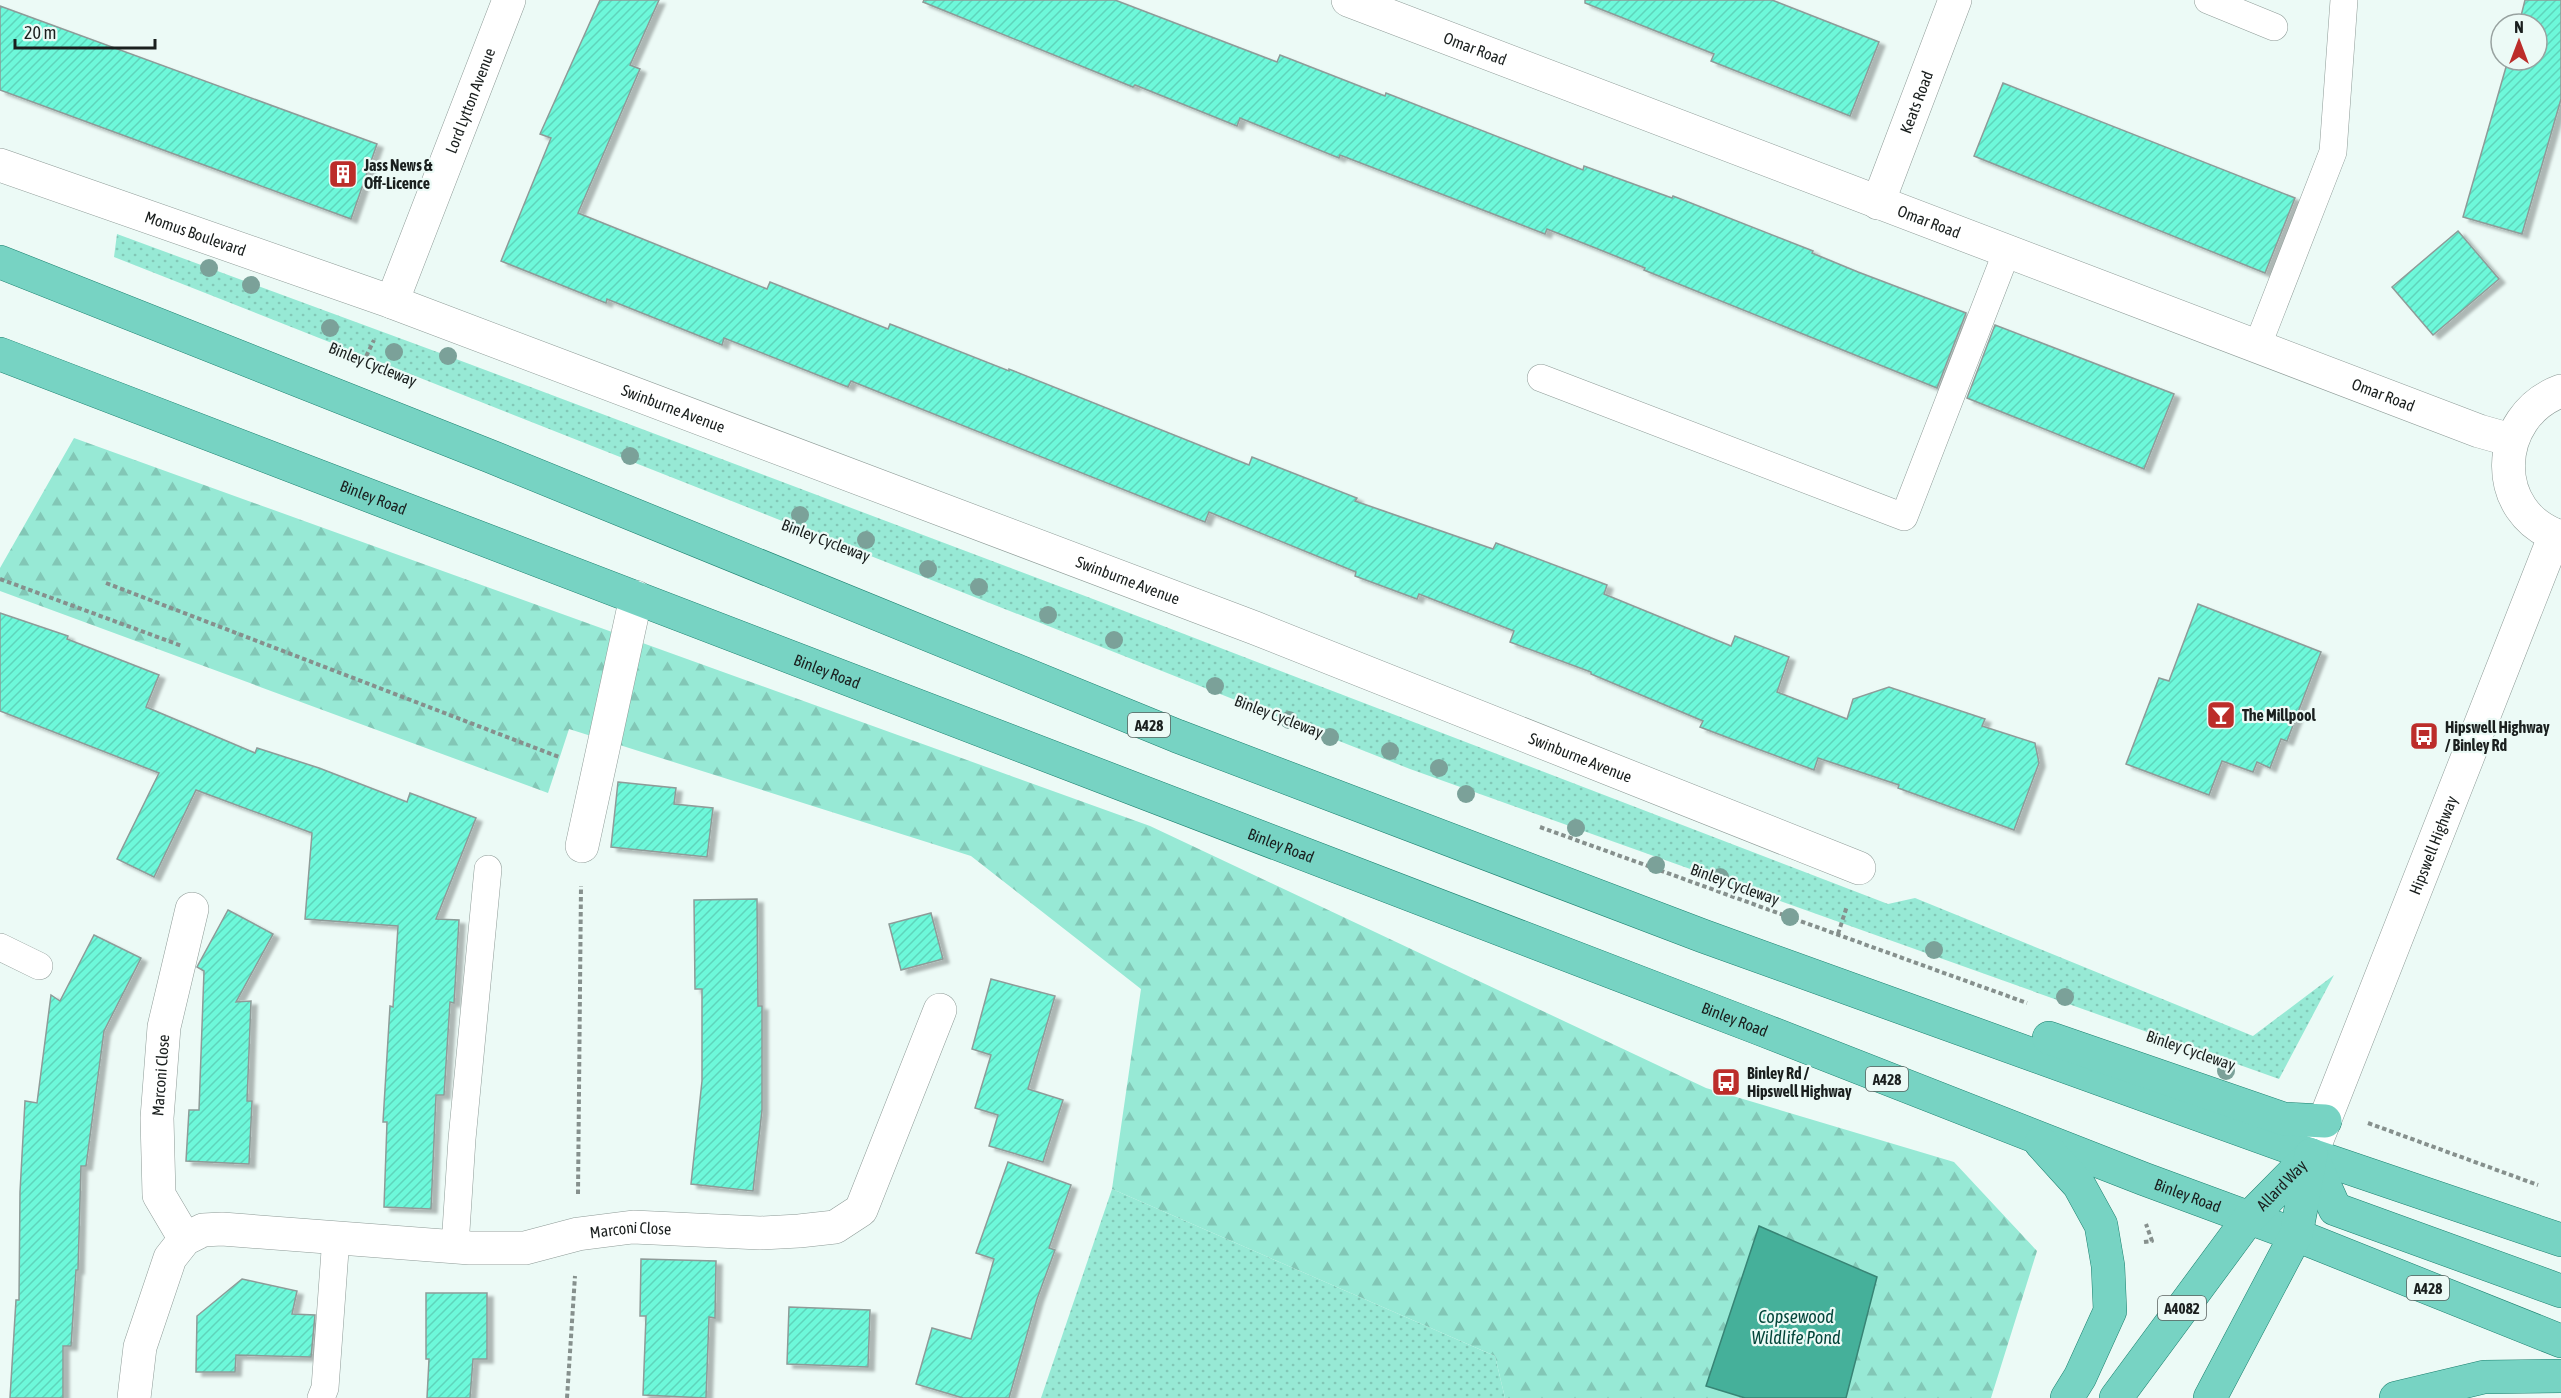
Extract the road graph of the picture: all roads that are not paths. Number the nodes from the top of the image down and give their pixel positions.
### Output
1 (508, 0) edge
2 (1348, 0) edge
3 (1955, 0) edge
4 (2208, 0) edge
5 (2344, 0) edge
6 (2274, 27) dead end
7 (0, 165) edge
8 (1878, 203) junction
9 (2007, 251) junction
10 (0, 262) edge
11 (392, 302) junction
12 (2258, 347) junction
13 (0, 354) edge
14 (1541, 378) dead end
15 (2561, 391) edge
16 (2511, 440) junction
17 (2558, 536) edge
18 (636, 597) junction
19 (582, 846) road end
20 (1859, 868) dead end
21 (488, 869) dead end
22 (192, 909) dead end
23 (0, 947) edge
24 (39, 966) dead end
25 (1821, 979) junction
26 (940, 1010) dead end
27 (2327, 1115) junction
28 (2031, 1135) junction
29 (2311, 1155) junction
30 (2249, 1218) junction
31 (2295, 1235) junction
32 (336, 1238) junction
33 (184, 1239) junction
34 (2561, 1240) edge
35 (455, 1246) junction
36 (2561, 1291) edge
37 (2561, 1341) edge
38 (2561, 1376) edge
39 (134, 1398) edge
40 (321, 1398) edge
41 (2067, 1398) edge
42 (2116, 1398) edge
43 (2210, 1398) edge
44 (2396, 1398) edge

1 - 11 street, Lord Lytton Avenue
2 - 8 street, Omar Road
3 - 8 street, Keats Road
4 - 6 lane
5 - 12 lane
7 - 11 street, Momus Boulevard
8 - 9 street, Omar Road
9 - 12 street, Omar Road
9 - 14 lane
10 - 25 main road, A428
11 - 20 street, Swinburne Avenue
12 - 16 street, Omar Road
13 - 18 main road, Binley Road / A428
15 - 16 street
16 - 17 street
17 - 27 street, Hipswell Highway
18 - 19 street
18 - 28 main road, Binley Road / A428
21 - 35 lane
22 - 33 street, Marconi Close
23 - 24 lane
25 - 27 main road
25 - 29 main road, A428
26 - 35 street, Marconi Close
27 - 29 street, Hipswell Highway
28 - 30 main road, Binley Road / A428
28 - 41 main road
29 - 30 main road, Allard Way / A4082
29 - 31 main road, Allard Way
29 - 34 main road, A428
29 - 36 main road
30 - 31 main road, Binley Road / A428
30 - 42 main road, Allard Way / A4082
31 - 37 main road, Binley Road / A428
31 - 43 main road, Allard Way
32 - 33 street, Marconi Close
32 - 35 street, Marconi Close
32 - 40 lane
33 - 39 street
38 - 44 main road

